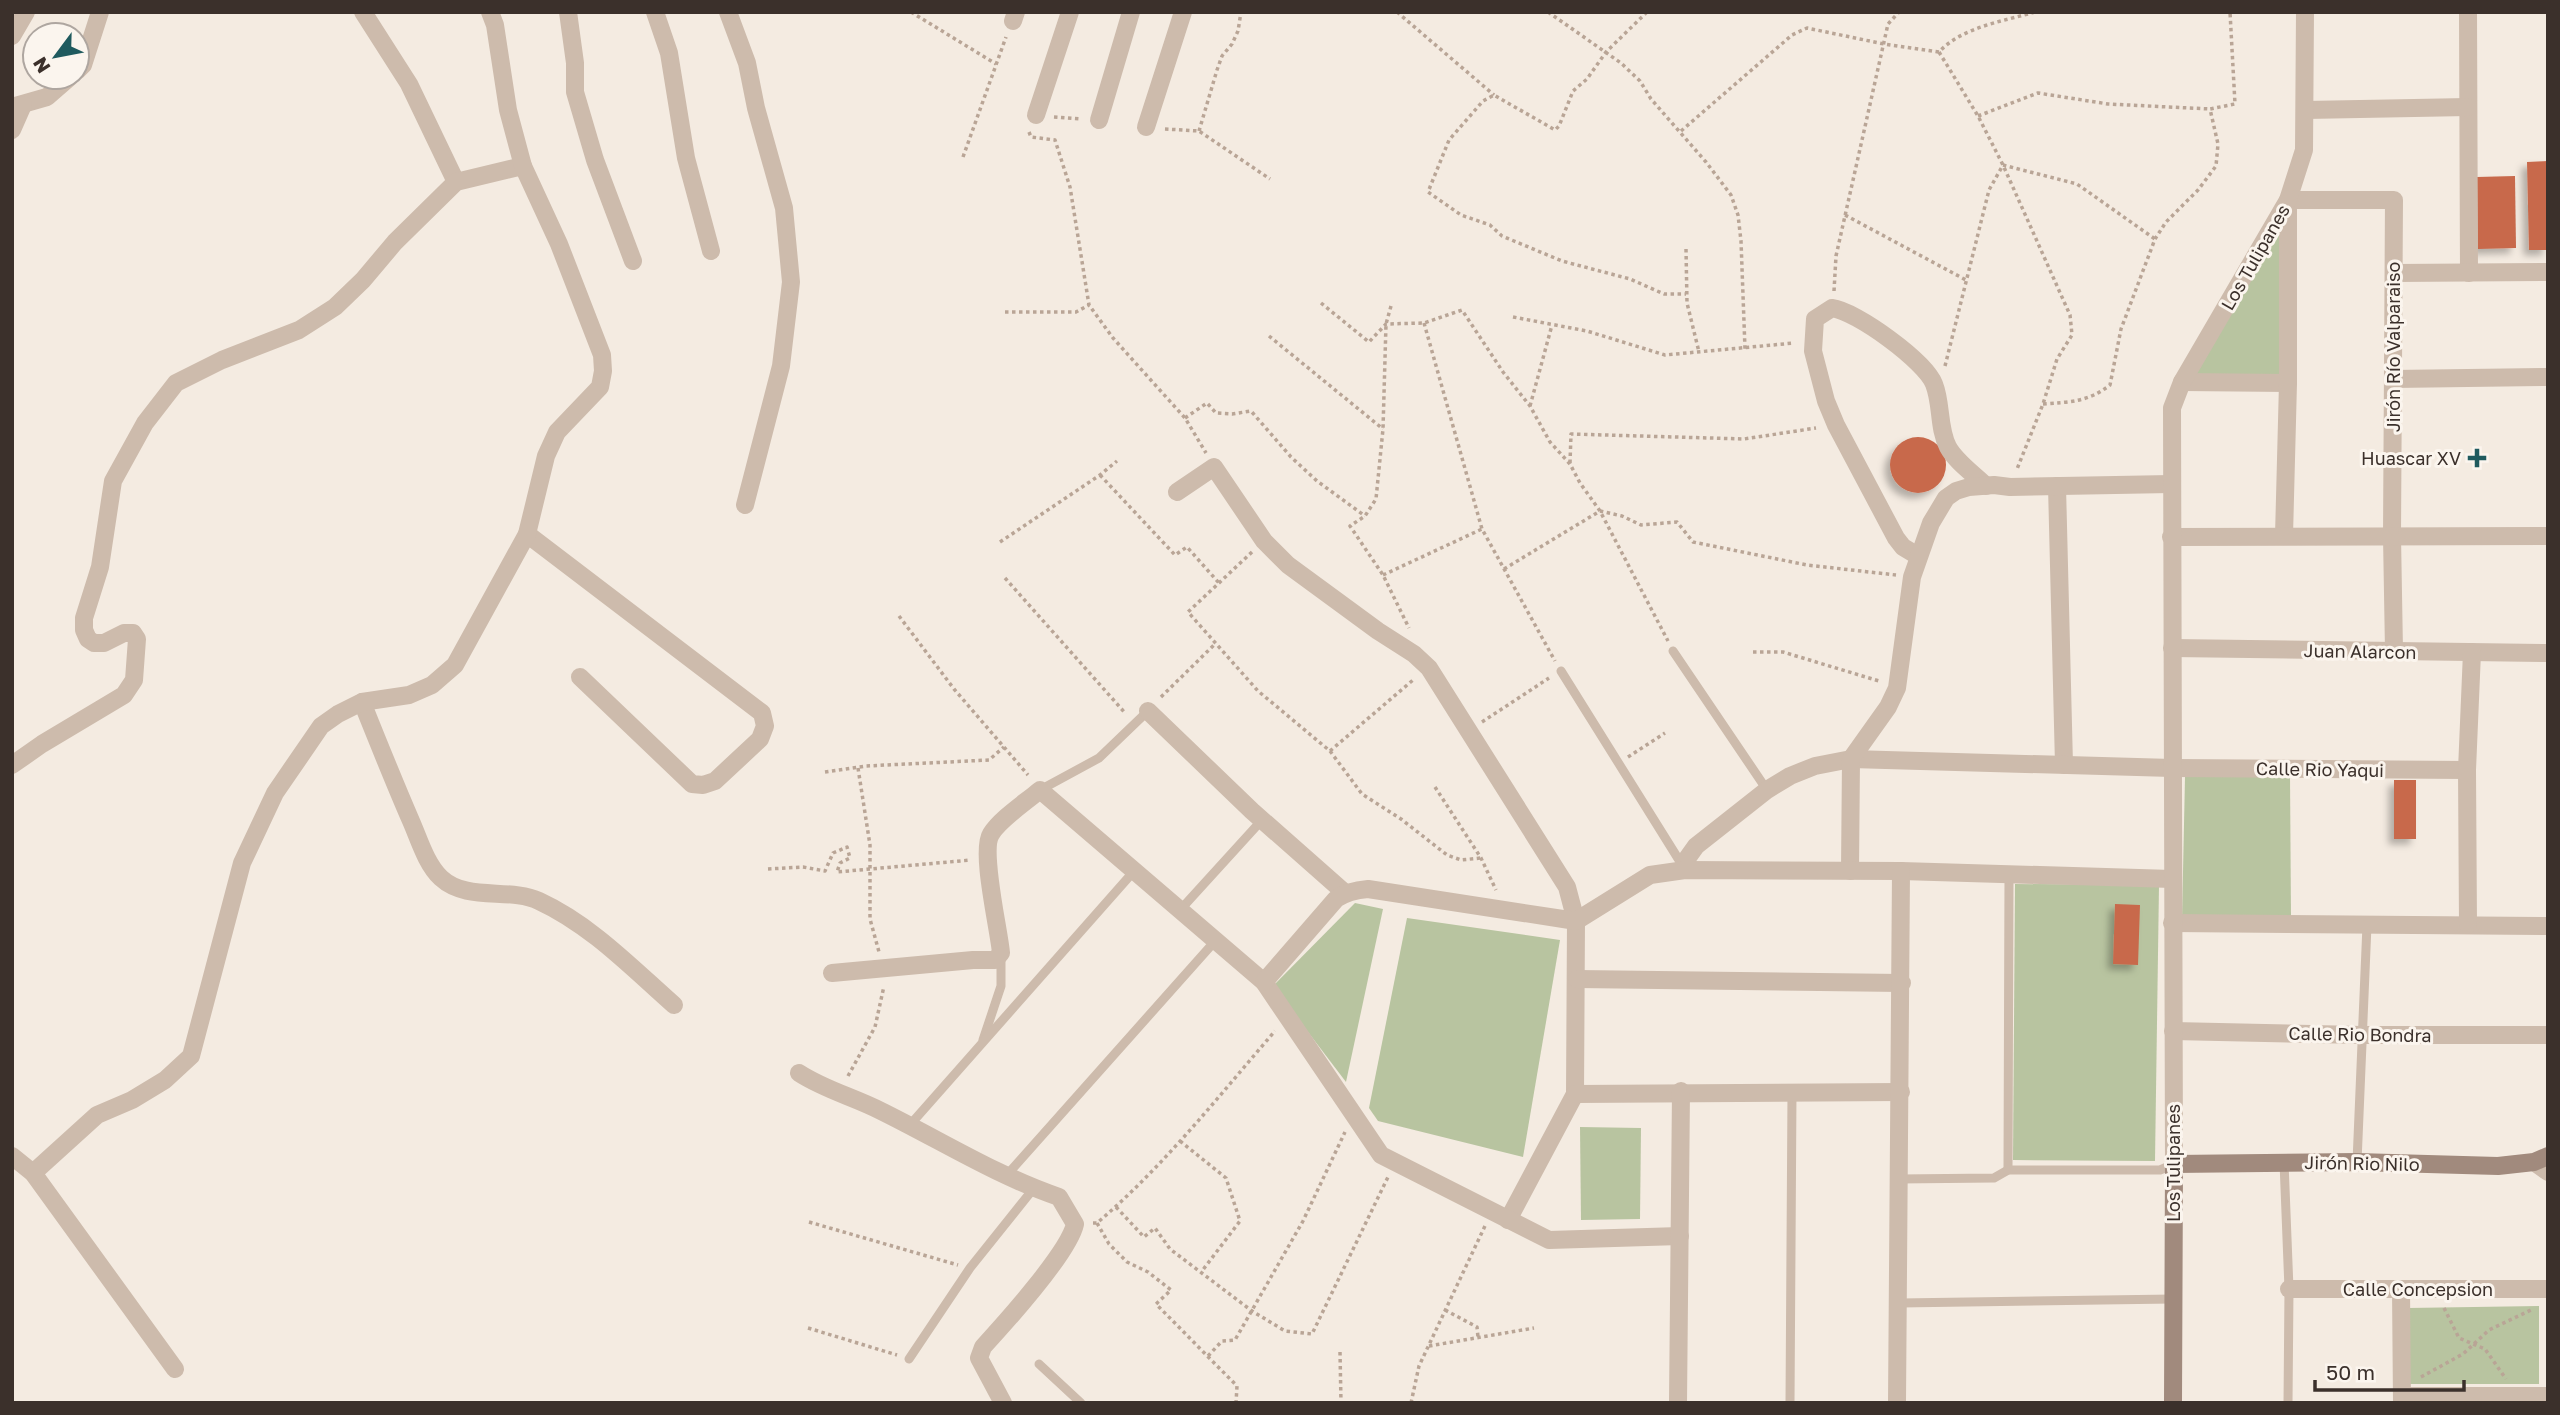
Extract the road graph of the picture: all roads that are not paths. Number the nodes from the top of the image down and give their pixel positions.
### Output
1 (26, 12) edge
2 (100, 12) edge
3 (363, 12) edge
4 (490, 12) edge
5 (568, 12) edge
6 (655, 12) edge
7 (728, 12) edge
8 (1070, 12) edge
9 (1131, 12) edge
10 (1183, 12) edge
11 (2305, 12) edge
12 (2468, 12) edge
13 (12, 36) edge
14 (91, 40) edge
15 (54, 91) edge
16 (18, 106) edge
17 (2468, 107) junction
18 (2306, 110) junction
19 (1036, 115) road end
20 (1098, 120) dead end
21 (1146, 127) dead end
22 (12, 130) edge
23 (523, 166) junction
24 (456, 182) junction
25 (2288, 200) junction
26 (711, 251) dead end
27 (633, 261) dead end
28 (2548, 272) edge
29 (2394, 273) junction
30 (2469, 273) junction
31 (2548, 377) edge
32 (2393, 379) junction
33 (2182, 382) junction
34 (2288, 383) junction
35 (2171, 484) junction
36 (1986, 486) junction
37 (2057, 486) junction
38 (1177, 492) dead end
39 (746, 505) dead end
40 (527, 534) junction
41 (2284, 536) junction
42 (2548, 536) edge
43 (2171, 537) junction
44 (2392, 537) junction
45 (1918, 556) junction
46 (2172, 648) junction
47 (1673, 651) road end
48 (2394, 651) junction
49 (2472, 652) junction
50 (2548, 653) edge
51 (1561, 671) road end
52 (580, 677) dead end
53 (362, 702) junction
54 (1141, 718) joint
55 (1851, 759) junction
56 (12, 765) edge
57 (2064, 765) junction
58 (2172, 768) junction
59 (2467, 770) junction
60 (1040, 790) junction
61 (1767, 790) junction
62 (1262, 820) junction
63 (1135, 870) junction
64 (1685, 870) junction
65 (1850, 871) junction
66 (1902, 871) junction
67 (2009, 874) junction
68 (2172, 879) junction
69 (1345, 893) junction
70 (1181, 909) junction
71 (1576, 921) junction
72 (2172, 923) junction
73 (2367, 925) junction
74 (2468, 925) junction
75 (2548, 926) edge
76 (1217, 939) junction
77 (1001, 953) junction
78 (832, 973) dead end
79 (1577, 979) junction
80 (1264, 982) junction
81 (1902, 983) junction
82 (674, 1005) dead end
83 (2173, 1031) junction
84 (2362, 1035) junction
85 (2548, 1035) edge
86 (982, 1043) junction
87 (799, 1073) dead end
88 (1681, 1091) junction
89 (1791, 1092) junction
90 (1902, 1092) junction
91 (1575, 1094) junction
92 (909, 1126) junction
93 (12, 1156) edge
94 (2284, 1162) junction
95 (2357, 1162) junction
96 (2543, 1163) edge
97 (2174, 1164) junction
98 (2008, 1170) junction
99 (33, 1173) junction
100 (1006, 1176) junction
101 (1899, 1179) junction
102 (1034, 1188) junction
103 (1500, 1216) junction
104 (1681, 1236) junction
105 (2289, 1289) junction
106 (2401, 1289) junction
107 (2548, 1289) edge
108 (2173, 1299) junction
109 (1900, 1303) junction
110 (909, 1359) road end
111 (1039, 1364) dead end
112 (175, 1369) dead end
113 (2405, 1394) edge
114 (2506, 1394) edge
115 (2548, 1396) edge
116 (1003, 1403) edge
117 (1082, 1403) edge
118 (1678, 1403) edge
119 (1790, 1403) edge
120 (1898, 1403) edge
121 (2173, 1403) edge
122 (2288, 1403) edge

1 - 13 street
2 - 14 street
3 - 24 street
4 - 23 street
5 - 27 street
6 - 26 street
7 - 39 street
8 - 19 street
9 - 20 street
10 - 21 street
11 - 18 street, Los Tulipanes
12 - 17 street
15 - 16 street
16 - 22 street
17 - 18 street
17 - 30 street
18 - 25 street, Los Tulipanes
23 - 24 street
23 - 40 street
24 - 56 street
25 - 29 street, Jirón Río Valparaiso
25 - 33 street, Los Tulipanes
25 - 34 street
28 - 30 street
29 - 30 street
29 - 32 street, Jirón Río Valparaiso
31 - 32 street
32 - 44 street, Jirón Río Valparaiso
33 - 34 street
33 - 35 street, Los Tulipanes
34 - 41 street
35 - 37 street
35 - 43 street, Los Tulipanes
36 - 37 street
36 - 45 street
36 - 45 street
37 - 57 street
38 - 71 street
40 - 52 street
40 - 53 street
41 - 43 street
41 - 44 street
42 - 44 street
43 - 46 street, Los Tulipanes
44 - 48 street, Jirón Río Valparaiso
45 - 55 street
46 - 48 street, Juan Alarcon
46 - 58 street, Los Tulipanes
47 - 61 lane
48 - 49 street, Juan Alarcon
49 - 50 street, Juan Alarcon
49 - 59 street
51 - 64 lane
53 - 82 street
53 - 99 street
54 - 60 lane
54 - 62 street
55 - 57 street, Calle Rio Yaqui
55 - 61 street, Calle Rio Yaqui
55 - 65 street
57 - 58 street, Calle Rio Yaqui
58 - 59 street, Calle Rio Yaqui
58 - 68 street, Los Tulipanes
59 - 74 street
60 - 63 street
60 - 77 street
61 - 64 street, Calle Rio Yaqui
62 - 69 street
62 - 70 lane
63 - 70 street
63 - 86 lane
64 - 65 street
64 - 71 street
65 - 66 street
66 - 67 street
66 - 81 street
67 - 68 street
67 - 98 lane
68 - 72 street, Los Tulipanes
69 - 71 street
69 - 80 street
70 - 76 street
71 - 79 street
72 - 73 street
72 - 83 street, Los Tulipanes
73 - 74 street
73 - 84 lane
74 - 75 street
76 - 80 street
76 - 100 lane
77 - 78 street
77 - 86 lane
79 - 81 street
79 - 91 street
80 - 103 street
81 - 90 street
83 - 84 street, Calle Rio Bondra
83 - 97 street, Los Tulipanes
84 - 85 street, Calle Rio Bondra
84 - 95 lane
86 - 92 lane
87 - 92 street
88 - 89 street
88 - 91 street
88 - 104 street
89 - 90 street
89 - 119 lane
90 - 101 street
91 - 103 street
92 - 100 street
93 - 99 street
94 - 95 street, Jirón Rio Nilo
94 - 97 street, Jirón Rio Nilo
94 - 105 lane
95 - 96 street, Jirón Rio Nilo
97 - 98 lane
97 - 108 street, Los Tulipanes
98 - 101 lane
99 - 112 street
100 - 102 street
101 - 109 street
102 - 110 lane
102 - 116 street
103 - 104 street
104 - 118 street
105 - 106 street, Calle Concepsion
105 - 122 lane
106 - 107 street, Calle Concepsion
106 - 113 street
108 - 109 lane
108 - 121 street, Los Tulipanes
109 - 120 street
111 - 117 lane
113 - 114 street
114 - 115 street

